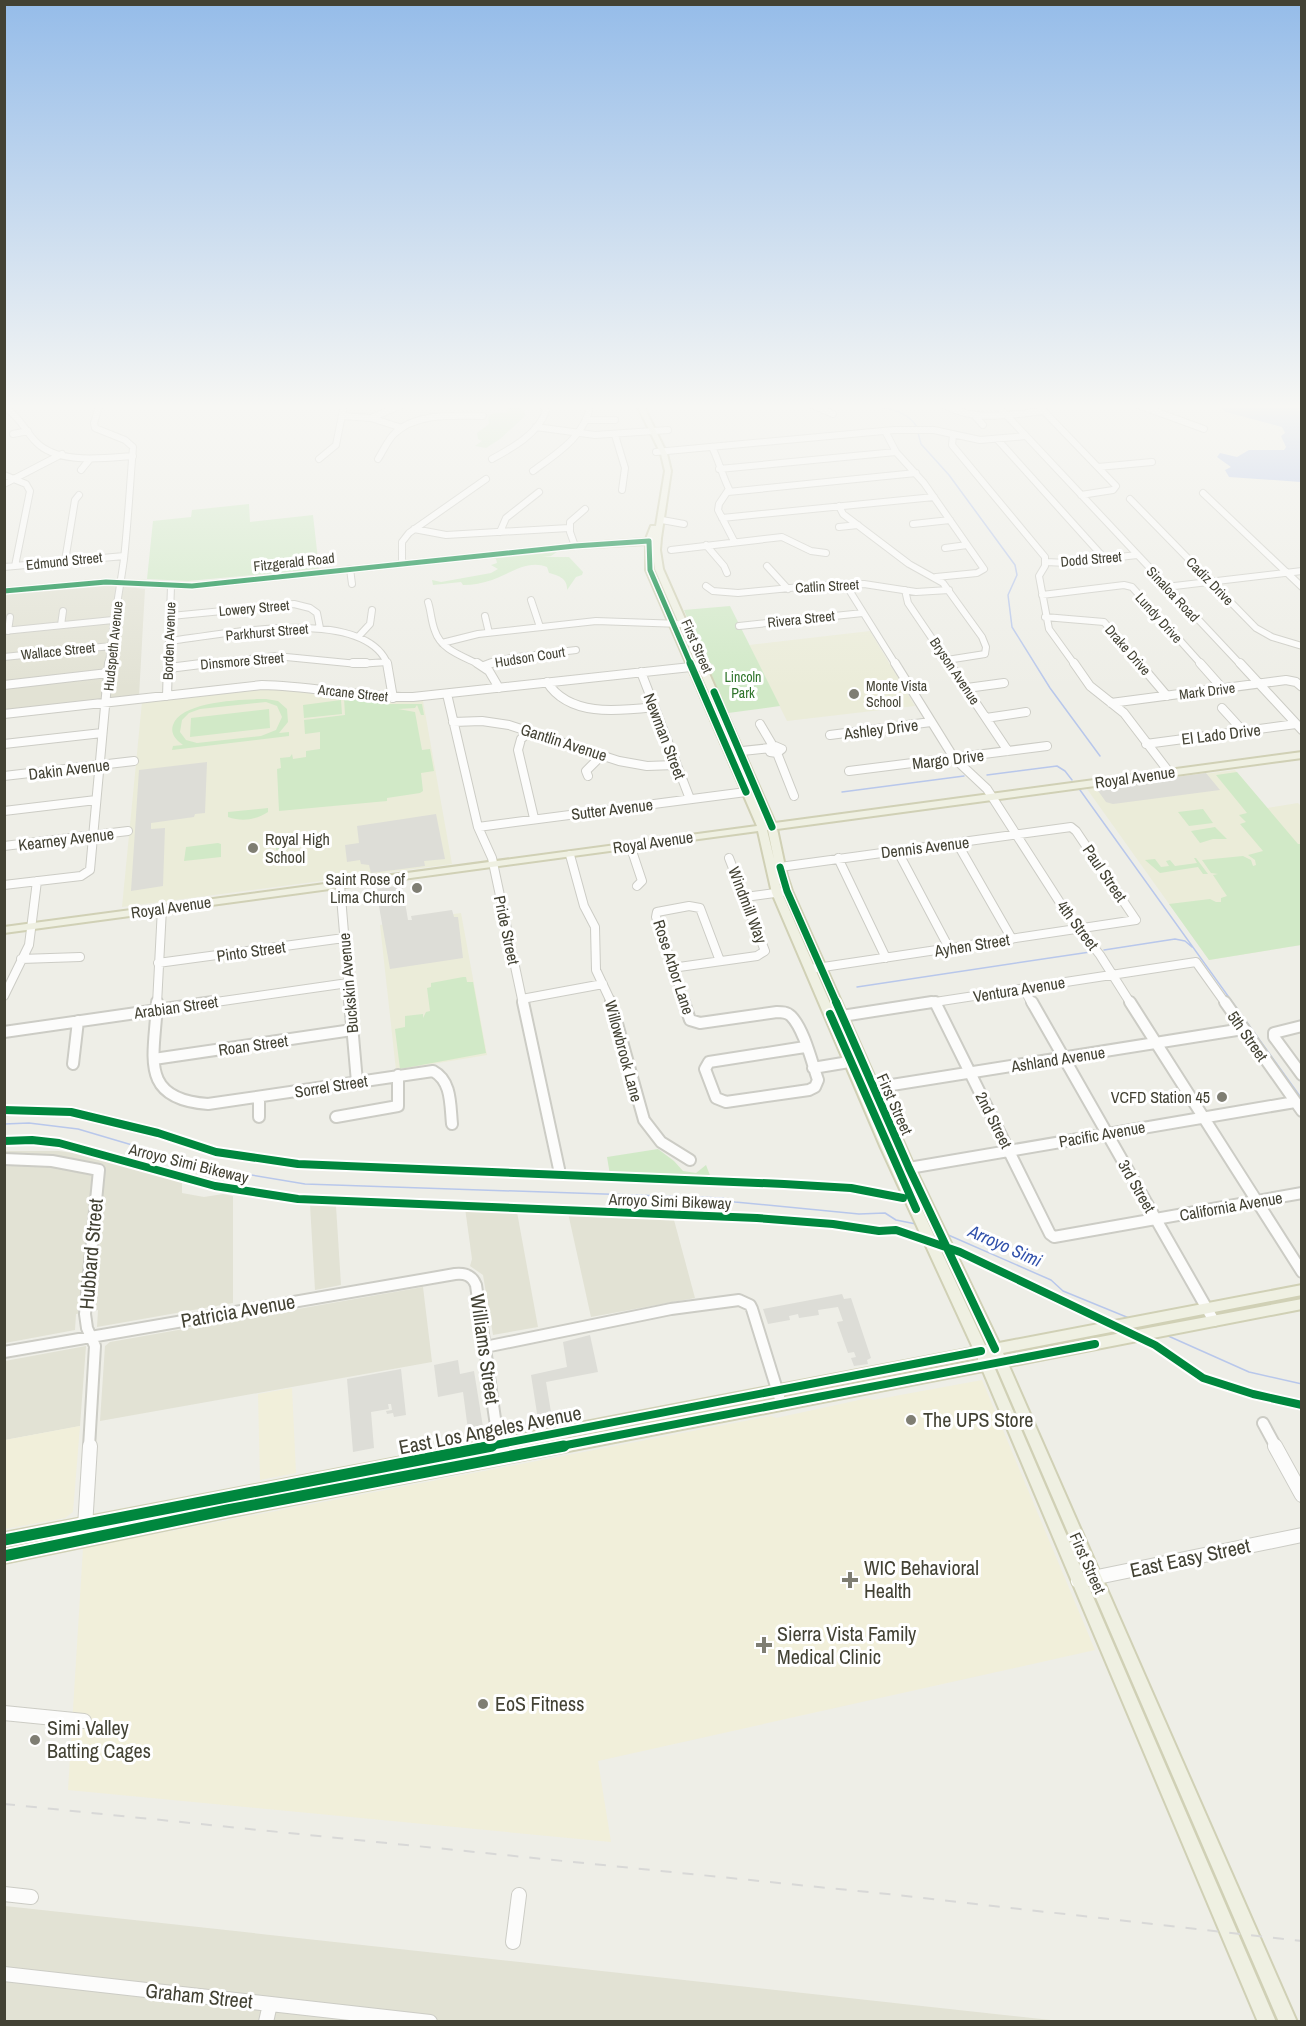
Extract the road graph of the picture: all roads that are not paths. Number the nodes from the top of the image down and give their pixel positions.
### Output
1 (1130, 499) dead end
2 (28, 500) edge
3 (75, 500) edge
4 (129, 500) edge
5 (456, 500) edge
6 (529, 500) edge
7 (658, 500) edge
8 (665, 500) edge
9 (723, 500) edge
10 (907, 500) edge
11 (936, 500) edge
12 (997, 500) edge
13 (1052, 500) edge
14 (1085, 500) edge
15 (1210, 500) edge
16 (839, 506) junction
17 (585, 509) dead end
18 (722, 518) junction
19 (662, 520) junction
20 (950, 520) junction
21 (684, 524) dead end
22 (912, 524) dead end
23 (858, 525) junction
24 (839, 527) dead end
25 (569, 528) junction
26 (414, 529) junction
27 (500, 532) junction
28 (653, 541) junction
29 (734, 541) junction
30 (706, 544) junction
31 (967, 545) junction
32 (575, 546) junction
33 (945, 548) dead end
34 (671, 550) dead end
35 (826, 553) dead end
36 (1137, 555) junction
37 (124, 556) junction
38 (1105, 559) junction
39 (65, 561) junction
40 (1046, 562) junction
41 (402, 563) junction
42 (15, 566) junction
43 (767, 566) dead end
44 (4, 567) edge
45 (350, 569) junction
46 (1302, 571) edge
47 (1287, 572) junction
48 (727, 573) dead end
49 (936, 577) junction
50 (1210, 581) junction
51 (120, 582) junction
52 (352, 584) dead end
53 (846, 585) junction
54 (706, 586) dead end
55 (1166, 586) junction
56 (1302, 586) edge
57 (171, 587) junction
58 (788, 589) junction
59 (905, 590) junction
60 (949, 590) junction
61 (4, 591) edge
62 (1042, 595) junction
63 (531, 600) dead end
64 (428, 602) dead end
65 (372, 610) dead end
66 (63, 611) dead end
67 (863, 613) junction
68 (171, 616) junction
69 (485, 616) dead end
70 (10, 617) dead end
71 (1045, 617) junction
72 (113, 620) junction
73 (673, 624) junction
74 (684, 624) junction
75 (61, 625) junction
76 (739, 626) dead end
77 (540, 627) junction
78 (320, 628) junction
79 (6, 631) edge
80 (489, 633) junction
81 (358, 637) junction
82 (171, 641) junction
83 (441, 643) junction
84 (111, 646) junction
85 (1302, 646) edge
86 (576, 650) dead end
87 (461, 656) junction
88 (4, 657) edge
89 (947, 660) junction
90 (387, 662) junction
91 (452, 662) dead end
92 (702, 665) junction
93 (484, 666) junction
94 (692, 666) junction
95 (168, 668) junction
96 (641, 672) junction
97 (108, 673) junction
98 (548, 682) junction
99 (1004, 684) dead end
100 (1259, 684) junction
101 (4, 685) edge
102 (1302, 687) edge
103 (499, 688) junction
104 (967, 688) junction
105 (1223, 689) junction
106 (447, 694) junction
107 (167, 696) junction
108 (1167, 696) junction
109 (393, 698) junction
110 (106, 702) junction
111 (1111, 703) junction
112 (654, 707) junction
113 (1222, 708) dead end
114 (1026, 712) dead end
115 (4, 714) edge
116 (986, 717) junction
117 (453, 722) junction
118 (931, 722) junction
119 (760, 724) dead end
120 (1299, 727) edge
121 (530, 731) junction
122 (1243, 731) junction
123 (102, 733) junction
124 (830, 735) dead end
125 (4, 744) edge
126 (1146, 744) junction
127 (1047, 746) dead end
128 (772, 750) junction
129 (1008, 751) junction
130 (742, 753) junction
131 (602, 755) junction
132 (730, 755) junction
133 (1302, 755) edge
134 (954, 758) junction
135 (134, 761) dead end
136 (99, 765) junction
137 (675, 765) junction
138 (849, 771) dead end
139 (1168, 772) junction
140 (4, 776) edge
141 (588, 776) dead end
142 (746, 792) junction
143 (794, 796) dead end
144 (992, 796) junction
145 (690, 799) junction
146 (96, 800) junction
147 (4, 811) edge
148 (534, 818) junction
149 (767, 827) junction
150 (1071, 827) joint
151 (478, 828) junction
152 (128, 831) dead end
153 (1016, 834) junction
154 (94, 835) junction
155 (957, 843) junction
156 (630, 845) junction
157 (4, 846) edge
158 (897, 850) junction
159 (570, 855) junction
160 (729, 858) dead end
161 (838, 858) junction
162 (493, 865) junction
163 (780, 867) junction
164 (37, 881) junction
165 (4, 885) edge
166 (340, 885) junction
167 (637, 886) dead end
168 (782, 892) junction
169 (745, 897) junction
170 (162, 908) junction
171 (1134, 921) joint
172 (30, 926) junction
173 (1080, 929) junction
174 (4, 930) edge
175 (344, 938) junction
176 (1012, 939) junction
177 (949, 948) junction
178 (80, 957) dead end
179 (886, 958) junction
180 (21, 959) junction
181 (720, 961) junction
182 (1196, 962) joint
183 (158, 963) junction
184 (672, 968) junction
185 (815, 968) junction
186 (1113, 975) junction
187 (348, 982) junction
188 (603, 984) junction
189 (1024, 989) junction
190 (4, 996) edge
191 (522, 999) junction
192 (934, 1002) junction
193 (156, 1010) junction
194 (842, 1016) junction
195 (78, 1021) junction
196 (1302, 1026) edge
197 (1243, 1029) junction
198 (352, 1030) junction
199 (4, 1032) edge
200 (1156, 1043) junction
201 (805, 1047) junction
202 (1064, 1058) junction
203 (154, 1059) junction
204 (855, 1061) junction
205 (73, 1064) dead end
206 (813, 1068) junction
207 (970, 1072) junction
208 (1302, 1075) edge
209 (398, 1076) junction
210 (357, 1082) junction
211 (873, 1088) junction
212 (259, 1097) junction
213 (1295, 1102) junction
214 (1302, 1111) edge
215 (1203, 1116) junction
216 (259, 1117) dead end
217 (336, 1117) dead end
218 (452, 1124) dead end
219 (1107, 1134) junction
220 (1010, 1150) junction
221 (4, 1159) edge
222 (690, 1160) dead end
223 (909, 1168) junction
224 (559, 1169) dead end
225 (1302, 1193) edge
226 (1257, 1201) junction
227 (1156, 1220) junction
228 (1054, 1237) joint
229 (1302, 1272) edge
230 (472, 1277) joint
231 (1302, 1290) edge
232 (1302, 1304) edge
233 (1206, 1308) junction
234 (1214, 1321) junction
235 (92, 1337) junction
236 (485, 1347) junction
237 (4, 1352) edge
238 (991, 1357) junction
239 (780, 1398) junction
240 (1263, 1423) dead end
241 (500, 1451) junction
242 (1302, 1495) edge
243 (85, 1532) junction
244 (1302, 1535) edge
245 (4, 1540) edge
246 (4, 1556) edge
247 (1095, 1578) junction
248 (1078, 1581) junction
249 (4, 1713) edge
250 (84, 1721) dead end
251 (4, 1894) edge
252 (519, 1895) dead end
253 (31, 1897) dead end
254 (513, 1942) dead end
255 (4, 1974) edge
256 (270, 2004) junction
257 (266, 2022) edge
258 (430, 2022) edge
259 (1267, 2022) edge
260 (1288, 2022) edge

1 - 50 street, Cadiz Drive
2 - 42 street
3 - 39 street
4 - 37 street, Hudspeth Avenue
5 - 26 street
6 - 27 street
7 - 28 main road, First Street
8 - 19 main road, First Street
9 - 18 street
10 - 16 street
11 - 20 street
12 - 40 street
13 - 38 street
14 - 36 street, Sinaloa Road
15 - 47 street
16 - 18 street
16 - 23 street
17 - 25 street
18 - 29 street
19 - 21 street
19 - 28 main road, First Street
20 - 22 street
20 - 31 street
23 - 24 street
23 - 49 street
25 - 27 street
25 - 32 street
26 - 27 street
26 - 41 street
28 - 32 main road, Fitzgerald Road
28 - 73 main road, First Street
28 - 74 main road, First Street
29 - 30 street
29 - 35 street
30 - 34 street
30 - 48 street
31 - 33 street
31 - 49 street
32 - 41 main road, Fitzgerald Road
36 - 38 street, Dodd Street
36 - 55 street, Sinaloa Road
37 - 39 street, Edmund Street
37 - 51 street, Hudspeth Avenue
38 - 40 street, Dodd Street
39 - 42 street, Edmund Street
40 - 62 street
41 - 45 main road, Fitzgerald Road
42 - 44 street, Edmund Street
43 - 58 street
45 - 52 street
45 - 57 main road, Fitzgerald Road
46 - 47 street
47 - 50 street
47 - 56 street
49 - 60 street
50 - 55 street
50 - 85 street, Cadiz Drive
51 - 57 main road, Fitzgerald Road
51 - 61 main road, Fitzgerald Road
51 - 72 street, Hudspeth Avenue
53 - 58 street, Catlin Street
53 - 59 street, Catlin Street
53 - 67 street, 4th Street
54 - 58 street, Catlin Street
55 - 100 street, Sinaloa Road
57 - 68 street, Borden Avenue
59 - 60 street, Catlin Street
59 - 89 street, Bryson Avenue
60 - 89 street
62 - 71 street
62 - 105 street, Lundy Drive
63 - 77 street
64 - 83 street
65 - 81 street
66 - 75 street
67 - 76 street, Rivera Street
67 - 118 street, 4th Street
68 - 78 street, Lowery Street
68 - 82 street, Borden Avenue
69 - 80 street
70 - 79 street
71 - 108 street, Drake Drive
71 - 111 street
72 - 75 street
72 - 84 street, Hudspeth Avenue
73 - 74 street
73 - 77 street
73 - 94 main road, First Street
74 - 92 main road, First Street
75 - 79 street
77 - 80 street
78 - 81 street, Parkhurst Street
78 - 82 street, Parkhurst Street
80 - 83 street
81 - 90 street, Parkhurst Street
82 - 95 street, Borden Avenue
83 - 87 street
84 - 88 street, Wallace Street
84 - 97 street, Hudspeth Avenue
86 - 93 street, Hudson Court
87 - 91 street
87 - 93 street
89 - 104 street, Bryson Avenue
90 - 95 street, Dinsmore Street
90 - 109 street
92 - 94 street, Arcane Street
92 - 130 main road, First Street
93 - 103 street
94 - 96 street, Arcane Street
94 - 132 main road, First Street
95 - 107 street, Borden Avenue
96 - 98 street, Arcane Street
96 - 112 street, Newman Street
97 - 101 street
97 - 110 street, Hudspeth Avenue
98 - 103 street, Arcane Street
98 - 112 street
99 - 104 street
100 - 102 street, Mark Drive
100 - 105 street, Mark Drive
100 - 120 street, Sinaloa Road
103 - 106 street, Arcane Street
104 - 116 street, Bryson Avenue
105 - 108 street, Mark Drive
106 - 109 street, Arcane Street
106 - 117 street, Pride Street
107 - 109 street, Arcane Street
107 - 110 street, Arcane Street
108 - 111 street, Mark Drive
110 - 115 street, Arcane Street
110 - 123 street, Hudspeth Avenue
111 - 126 street
112 - 137 street, Newman Street
113 - 122 street
114 - 116 street
116 - 129 street, Bryson Avenue
117 - 121 street, Gantlin Avenue
117 - 151 street, Pride Street
118 - 124 street, Ashley Drive
118 - 134 street, 4th Street
119 - 128 street
120 - 122 street, El Lado Drive
121 - 131 street, Gantlin Avenue
121 - 148 street
122 - 126 street, El Lado Drive
123 - 125 street
123 - 136 street, Hudspeth Avenue
126 - 139 street
127 - 129 street, Margo Drive
128 - 130 street
128 - 143 street
129 - 134 street, Margo Drive
130 - 132 street
130 - 149 main road, First Street
131 - 137 street, Gantlin Avenue
131 - 141 street
132 - 142 main road, First Street
133 - 139 main road, Royal Avenue
134 - 138 street, Margo Drive
134 - 144 street, 4th Street
135 - 136 street, Dakin Avenue
136 - 140 street, Dakin Avenue
136 - 146 street, Hudspeth Avenue
137 - 145 street, Newman Street
139 - 144 main road, Royal Avenue
142 - 145 street, Sutter Avenue
142 - 149 main road, First Street
144 - 149 main road, Royal Avenue
144 - 153 street, 4th Street
145 - 148 street, Sutter Avenue
146 - 147 street
146 - 154 street, Hudspeth Avenue
148 - 151 street, Sutter Avenue
149 - 156 main road, Royal Avenue
149 - 163 main road, First Street
149 - 168 main road, First Street
150 - 153 street, Dennis Avenue
150 - 171 street, Paul Street
151 - 162 street, Pride Street
152 - 154 street, Kearney Avenue
153 - 155 street, Dennis Avenue
153 - 173 street, 4th Street
154 - 157 street, Kearney Avenue
154 - 164 street, Hudspeth Avenue
155 - 158 street, Dennis Avenue
155 - 176 street
156 - 159 main road, Royal Avenue
156 - 167 street
158 - 161 street, Dennis Avenue
158 - 177 street
159 - 162 main road, Royal Avenue
159 - 188 street, Willowbrook Lane
160 - 169 street, Windmill Way
161 - 163 street, Dennis Avenue
161 - 179 street
162 - 166 main road, Royal Avenue
162 - 191 street, Pride Street
163 - 168 main road, First Street
164 - 165 street
164 - 172 street
166 - 170 main road, Royal Avenue
166 - 175 street, Buckskin Avenue
168 - 169 street
168 - 185 main road, First Street
169 - 181 street, Windmill Way
170 - 172 main road, Royal Avenue
170 - 183 street
171 - 173 street, Ayhen Street
172 - 174 main road, Royal Avenue
172 - 180 street
173 - 176 street, Ayhen Street
173 - 186 street, 4th Street
175 - 183 street, Pinto Street
175 - 187 street, Buckskin Avenue
176 - 177 street, Ayhen Street
177 - 179 street, Ayhen Street
178 - 180 street
179 - 185 street, Ayhen Street
180 - 190 street
181 - 184 street
181 - 184 street, Rose Arbor Lane
182 - 186 street, Ventura Avenue
182 - 197 street, 5th Street
183 - 193 street
184 - 201 street, Rose Arbor Lane
185 - 194 main road, First Street
185 - 204 main road, First Street
186 - 189 street, Ventura Avenue
186 - 200 street, 4th Street
187 - 193 street, Arabian Street
187 - 198 street, Buckskin Avenue
188 - 191 street
188 - 222 street, Willowbrook Lane
189 - 192 street, Ventura Avenue
189 - 202 street, 3rd Street
191 - 224 street, Pride Street
192 - 194 street, Ventura Avenue
192 - 207 street, 2nd Street
193 - 195 street, Arabian Street
193 - 203 street
194 - 204 main road, First Street
195 - 199 street, Arabian Street
195 - 205 street
196 - 208 street
197 - 200 street, Ashland Avenue
197 - 213 street, 5th Street
198 - 203 street, Roan Street
198 - 210 street, Buckskin Avenue
200 - 202 street, Ashland Avenue
200 - 215 street, 4th Street
201 - 206 street
201 - 206 street
202 - 207 street, Ashland Avenue
202 - 219 street, 3rd Street
203 - 212 street, Sorrel Street
204 - 206 street
204 - 211 main road, First Street
204 - 238 main road, First Street
207 - 211 street, Ashland Avenue
207 - 220 street, 2nd Street
209 - 210 street, Sorrel Street
209 - 217 street
209 - 218 street, Sorrel Street
210 - 212 street, Sorrel Street
211 - 223 main road, First Street
212 - 216 street
213 - 214 street, 5th Street
213 - 215 street, Pacific Avenue
215 - 219 street, Pacific Avenue
215 - 226 street, 4th Street
219 - 220 street, Pacific Avenue
219 - 227 street, 3rd Street
220 - 223 street, Pacific Avenue
220 - 228 street, 2nd Street
221 - 235 street, Hubbard Street
223 - 238 main road, First Street
225 - 226 street, California Avenue
226 - 227 street, California Avenue
226 - 229 street, 4th Street
227 - 228 street, California Avenue
227 - 233 street, 3rd Street
230 - 235 street, Patricia Avenue
230 - 236 street, Williams Street
231 - 233 main road, East Los Angeles Avenue
232 - 234 main road, East Los Angeles Avenue
233 - 234 street, 3rd Street
233 - 238 main road, East Los Angeles Avenue
234 - 238 main road, East Los Angeles Avenue
235 - 237 street, Patricia Avenue
235 - 243 street, Hubbard Street
236 - 239 street
236 - 241 street, Williams Street
238 - 239 main road, East Los Angeles Avenue
238 - 247 main road, First Street
238 - 248 main road, First Street
239 - 241 main road, East Los Angeles Avenue
240 - 242 street
241 - 243 main road, East Los Angeles Avenue
243 - 245 main road, East Los Angeles Avenue
243 - 246 main road, East Los Angeles Avenue
244 - 247 street, East Easy Street
247 - 248 street, East Easy Street
247 - 260 main road, First Street
248 - 259 main road, First Street
249 - 250 street
251 - 253 street
252 - 254 street
255 - 256 street, Graham Street
256 - 257 street
256 - 258 street, Graham Street

